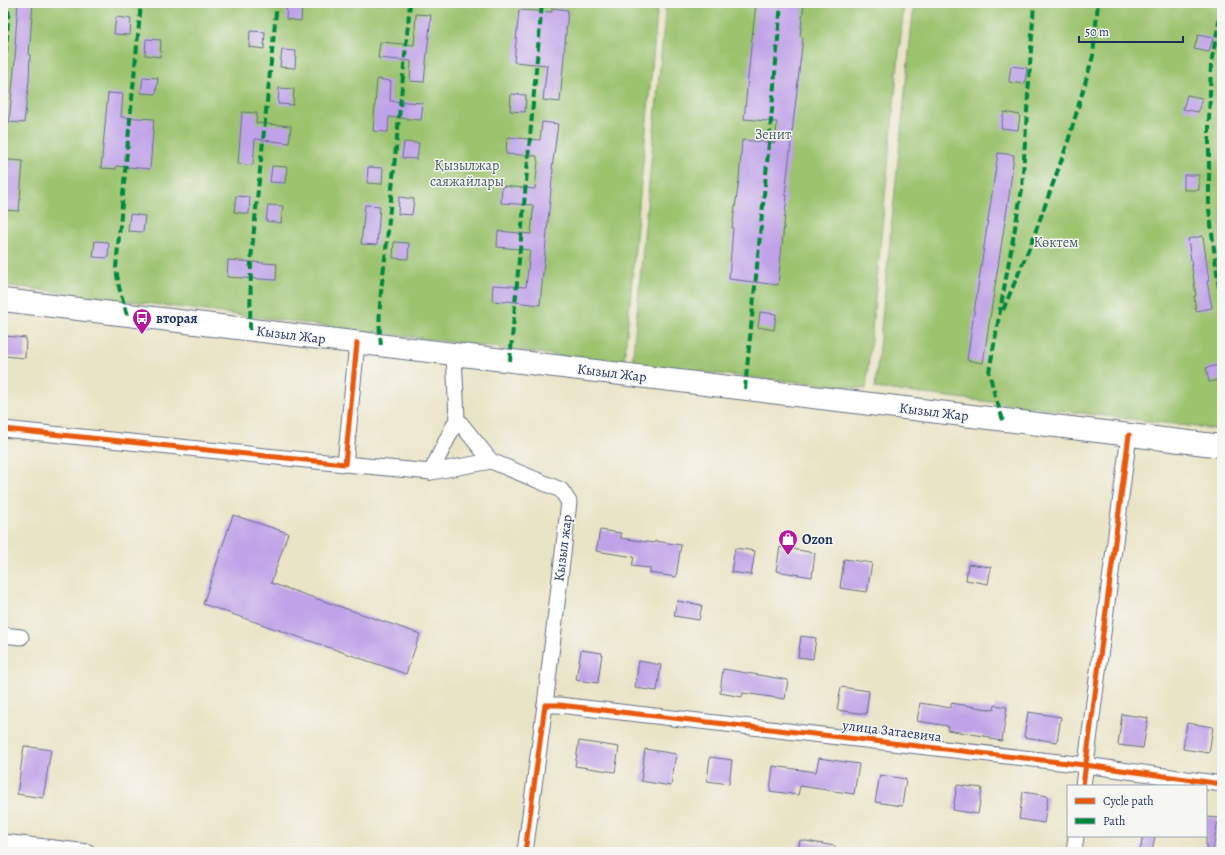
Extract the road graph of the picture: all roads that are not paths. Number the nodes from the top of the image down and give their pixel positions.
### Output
1 (3, 300) edge
2 (357, 343) junction
3 (454, 355) junction
4 (457, 419) junction
5 (3, 429) edge
6 (1129, 435) junction
7 (1222, 446) edge
8 (491, 461) junction
9 (345, 464) junction
10 (431, 472) junction
11 (3, 635) edge
12 (21, 637) dead end
13 (552, 705) junction
14 (1085, 765) junction
15 (1222, 784) edge
16 (1083, 785) edge
17 (1076, 837) edge
18 (3, 842) edge
19 (88, 852) edge
20 (525, 852) edge
21 (1074, 852) edge

1 - 2 main road, Кызыл Жар
2 - 3 main road, Кызыл Жар
2 - 9 street
3 - 4 street
3 - 6 main road, Кызыл Жар
4 - 8 street, Кызыл жар
4 - 10 street
5 - 9 street
6 - 7 main road, Кызыл Жар
6 - 14 street
8 - 10 street
8 - 13 street, Кызыл жар
9 - 10 street
11 - 12 street
13 - 14 street, улица Затаевича
13 - 20 street, Кызыл жар
14 - 15 street, улица Затаевича
14 - 16 street
17 - 21 street
18 - 19 street

